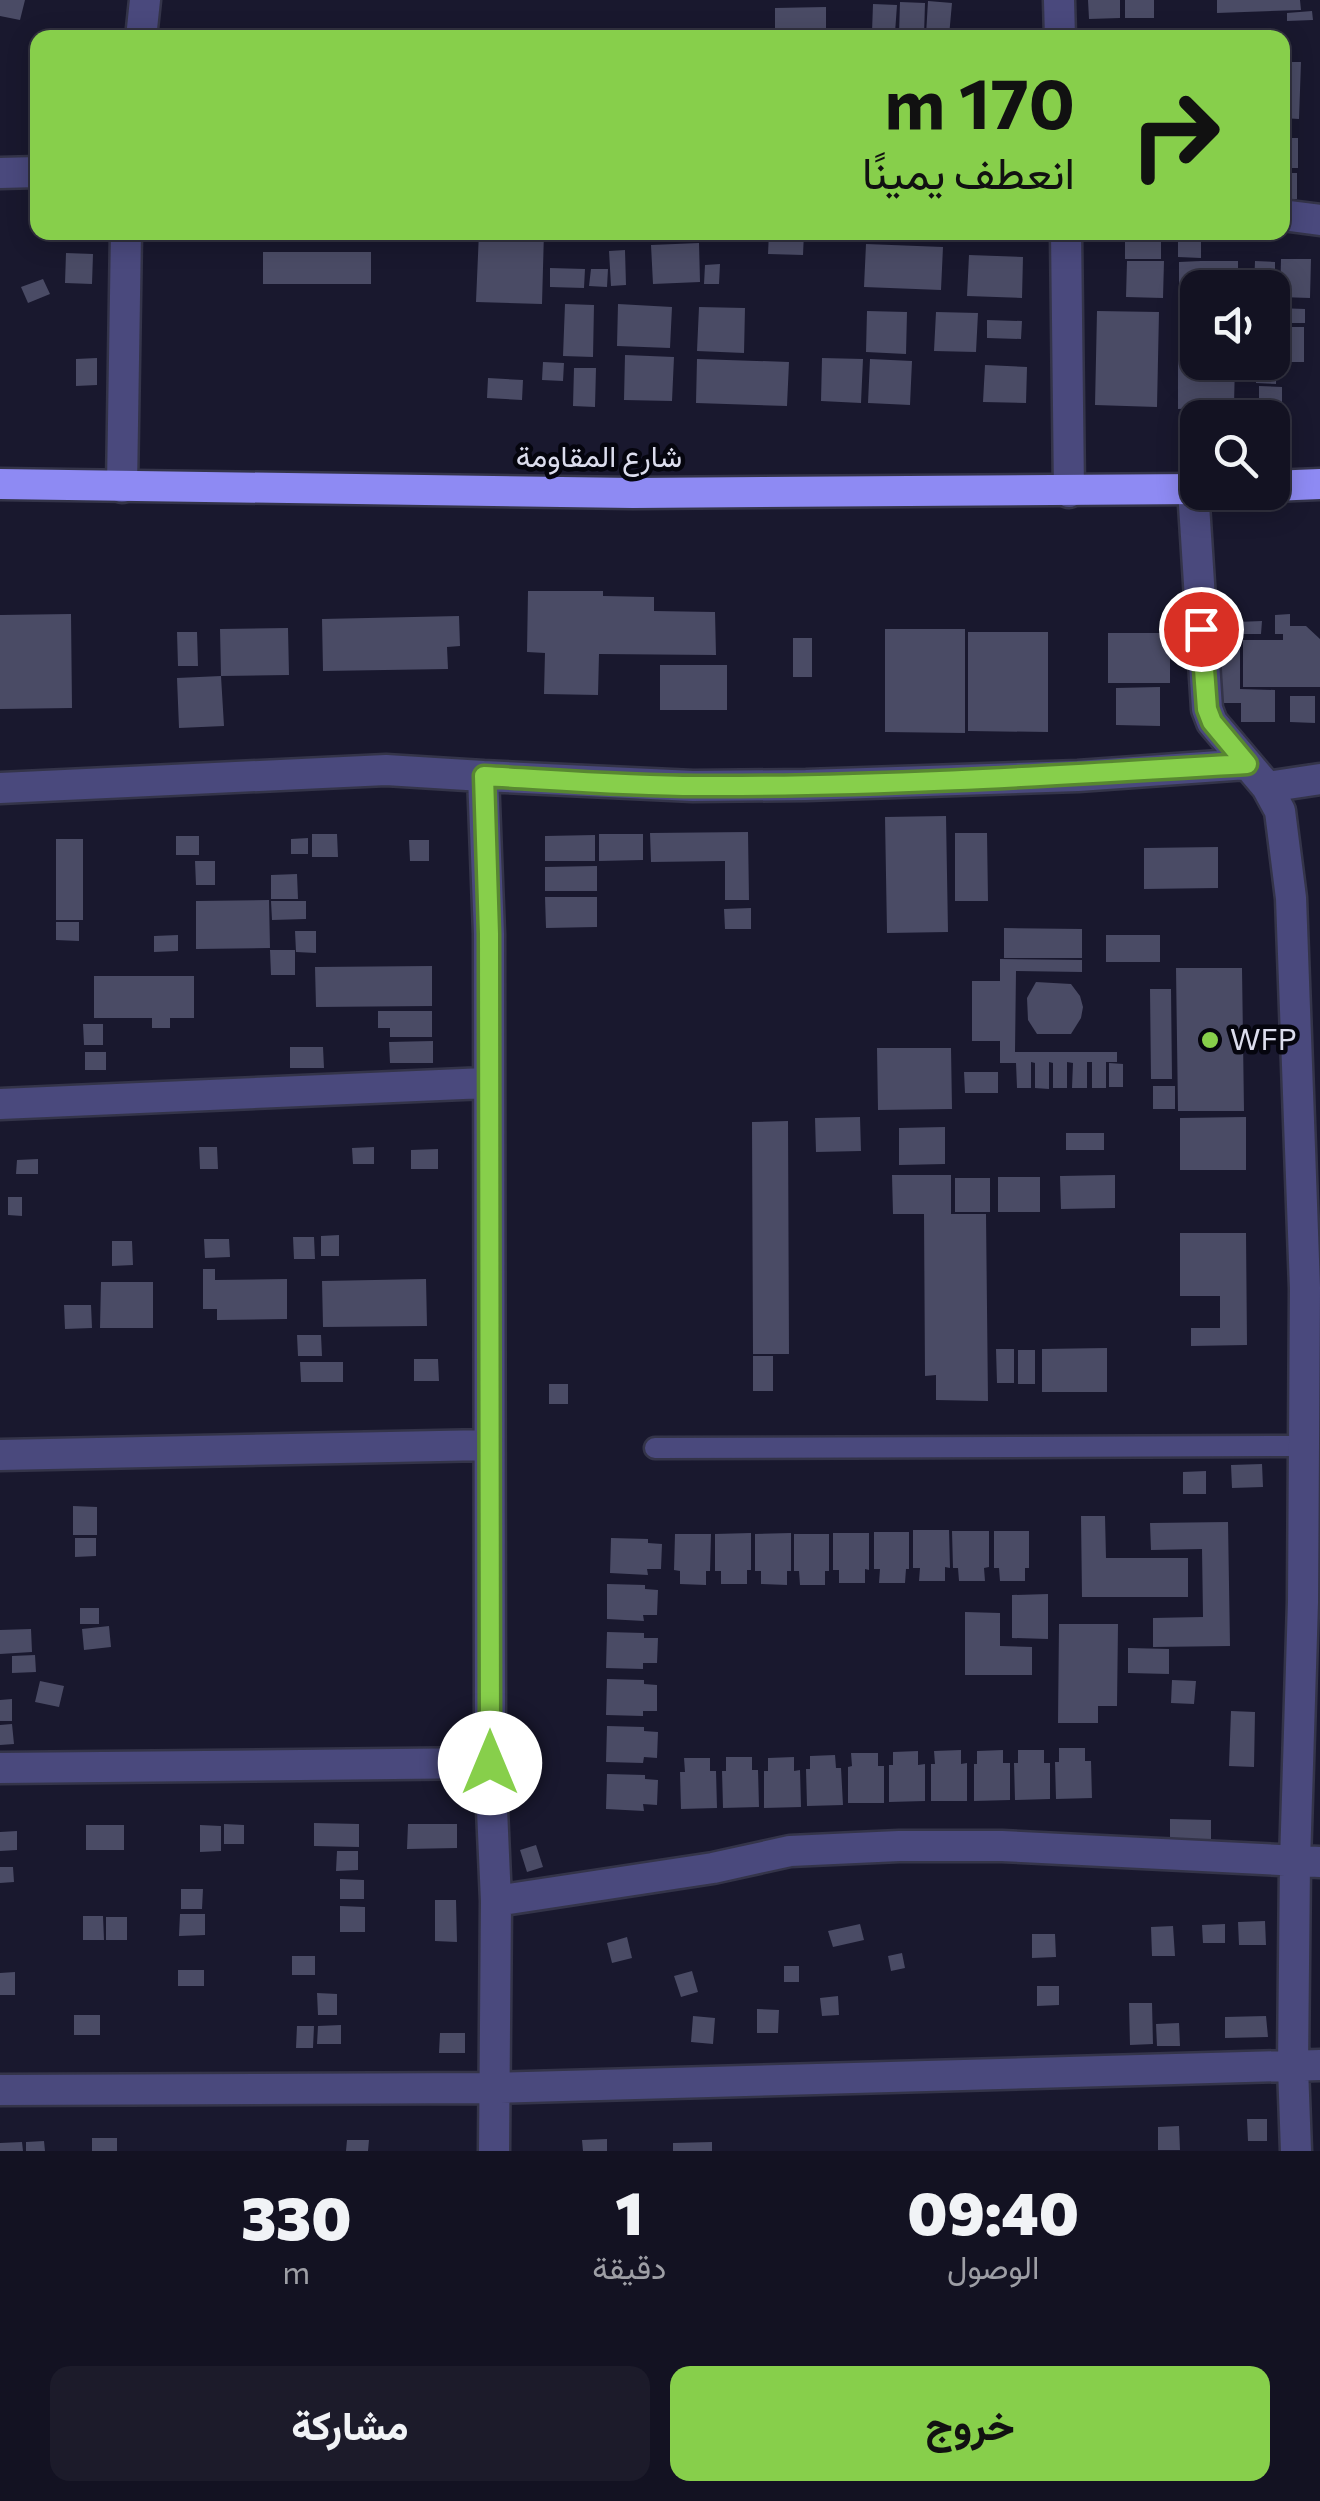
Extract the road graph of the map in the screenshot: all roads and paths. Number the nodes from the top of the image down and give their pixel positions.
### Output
1 (146, 0) edge
2 (1059, 0) edge
3 (143, 30) edge
4 (1060, 30) edge
5 (30, 172) edge
6 (0, 173) edge
7 (1290, 216) edge
8 (1320, 220) edge
9 (126, 240) edge
10 (1066, 240) edge
11 (0, 484) edge
12 (1320, 484) edge
13 (1290, 485) edge
14 (122, 487) junction
15 (1180, 489) edge
16 (1069, 492) junction
17 (1197, 510) edge
18 (1257, 775) junction
19 (484, 776) junction
20 (1320, 780) edge
21 (0, 788) edge
22 (486, 1083) junction
23 (0, 1104) edge
24 (488, 1446) junction
25 (1312, 1446) edge
26 (655, 1448) dead end
27 (0, 1455) edge
28 (490, 1763) junction
29 (0, 1768) edge
30 (1307, 1862) edge
31 (496, 1901) junction
32 (1306, 2066) edge
33 (492, 2088) junction
34 (0, 2090) edge
35 (494, 2151) edge
36 (1296, 2151) edge

1 - 3 street
2 - 4 street
5 - 6 street
7 - 8 street
9 - 14 street
10 - 16 street
11 - 14 highway, شارع المقاومة
12 - 13 highway
14 - 16 highway, شارع المقاومة
15 - 16 highway, شارع المقاومة
17 - 18 street
18 - 19 street
18 - 20 street
18 - 25 street
19 - 21 street
19 - 22 street
22 - 23 street
22 - 24 street
24 - 27 street
24 - 28 street
25 - 26 lane
25 - 30 street
28 - 29 street
28 - 31 street
30 - 31 street
30 - 32 street
31 - 33 street
32 - 33 street
32 - 36 street
33 - 34 street
33 - 35 street

